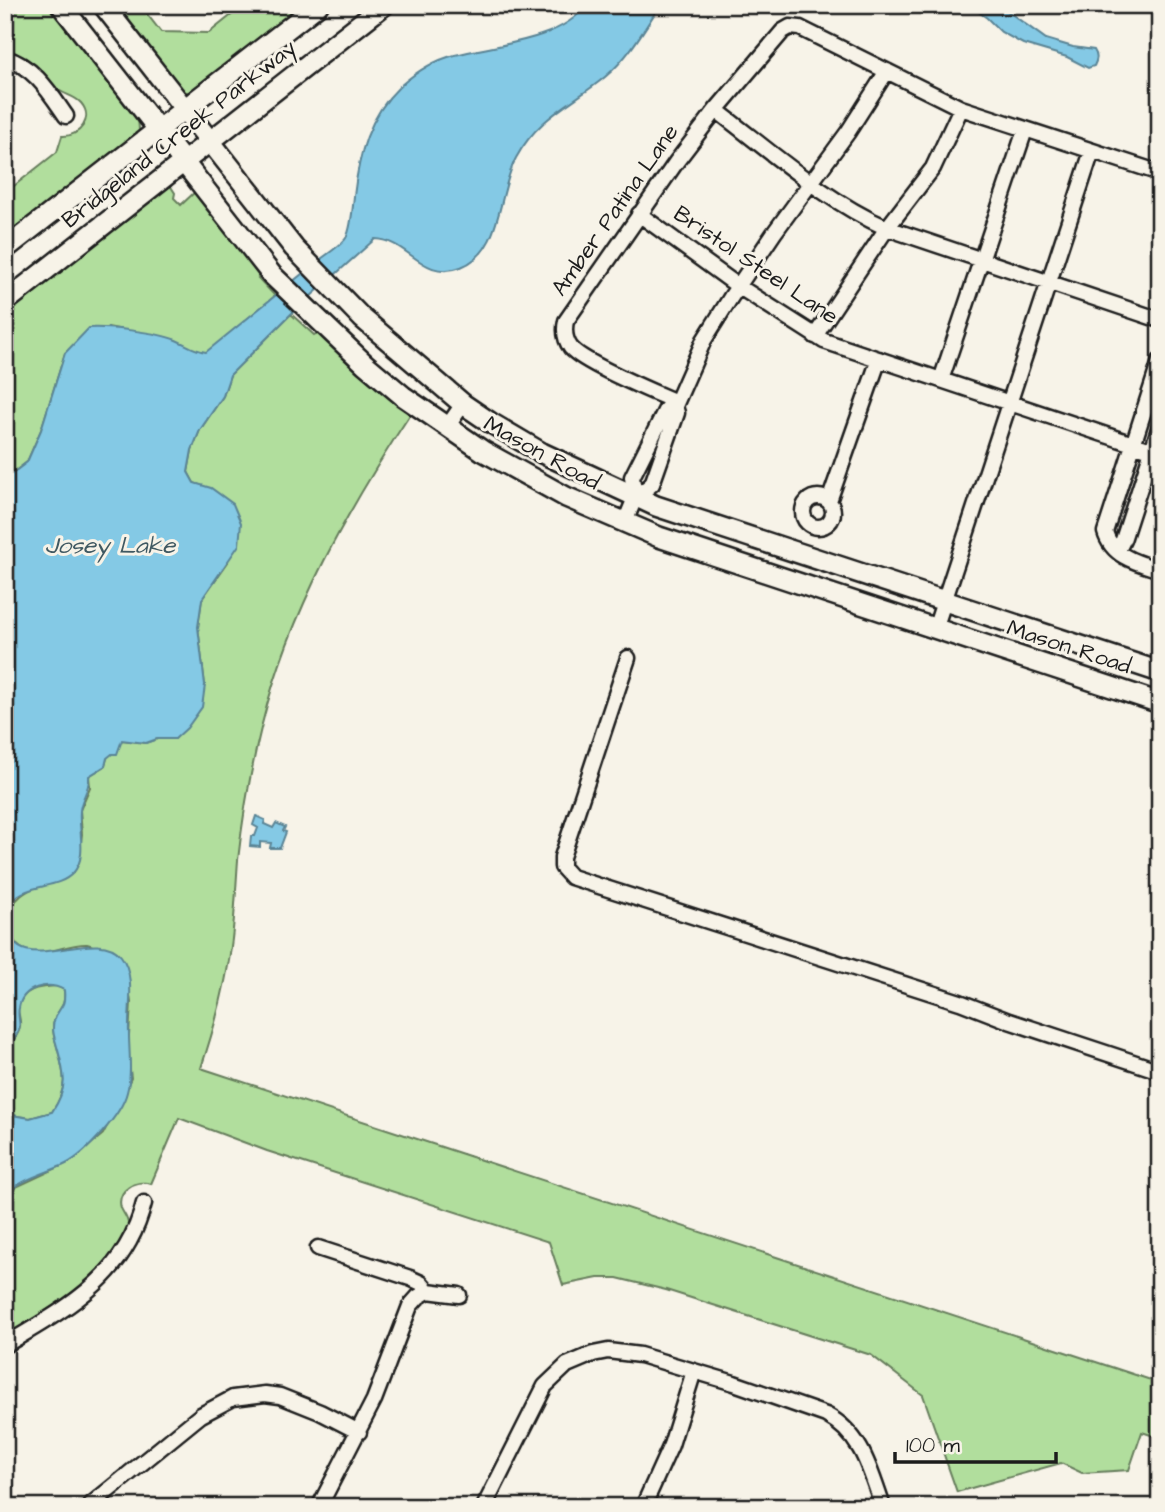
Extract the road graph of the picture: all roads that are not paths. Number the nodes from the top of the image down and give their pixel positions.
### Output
1 (61, 5) edge
2 (103, 5) edge
3 (318, 5) edge
4 (384, 5) edge
5 (6, 58) edge
6 (887, 71) junction
7 (185, 108) junction
8 (961, 108) junction
9 (716, 110) junction
10 (66, 116) dead end
11 (157, 130) junction
12 (1025, 130) junction
13 (211, 140) junction
14 (1092, 151) junction
15 (182, 163) junction
16 (1160, 173) edge
17 (811, 181) junction
18 (639, 215) junction
19 (887, 228) junction
20 (5, 249) edge
21 (981, 261) junction
22 (1048, 282) junction
23 (738, 286) junction
24 (5, 302) edge
25 (1160, 320) edge
26 (815, 336) junction
27 (879, 359) junction
28 (1160, 361) edge
29 (941, 380) junction
30 (463, 404) junction
31 (676, 404) junction
32 (1009, 404) junction
33 (447, 426) junction
34 (1160, 426) edge
35 (1133, 444) junction
36 (1156, 451) edge
37 (635, 498) junction
38 (829, 501) dead end
39 (625, 522) junction
40 (1118, 550) junction
41 (1160, 570) edge
42 (944, 603) junction
43 (935, 629) junction
44 (628, 658) dead end
45 (1160, 673) edge
46 (1160, 703) edge
47 (1160, 1071) edge
48 (144, 1203) dead end
49 (318, 1248) dead end
50 (428, 1291) junction
51 (459, 1295) dead end
52 (5, 1345) edge
53 (694, 1371) junction
54 (359, 1432) junction
55 (98, 1504) edge
56 (319, 1507) edge
57 (484, 1507) edge
58 (643, 1507) edge
59 (883, 1507) edge

1 - 11 main road, Mason Road
2 - 7 main road, Mason Road
3 - 7 main road, Bridgeland Creek Parkway
4 - 13 main road, Bridgeland Creek Parkway
5 - 10 street
6 - 8 street
6 - 9 street, Amber Patina Lane
6 - 17 street
7 - 11 main road, Bridgeland Creek Parkway
7 - 13 main road, Mason Road
8 - 12 street
8 - 19 street
9 - 17 street
9 - 18 street, Amber Patina Lane
11 - 15 main road, Mason Road
11 - 20 main road, Bridgeland Creek Parkway
12 - 14 street
12 - 21 street
13 - 15 main road, Bridgeland Creek Parkway
13 - 30 main road, Mason Road
14 - 16 street
14 - 22 street
15 - 24 main road, Bridgeland Creek Parkway
15 - 33 main road, Mason Road
17 - 19 street
17 - 23 street
18 - 23 street, Bristol Steel Lane
18 - 31 street, Amber Patina Lane
19 - 21 street
19 - 26 street
21 - 22 street
21 - 29 street
22 - 25 street
22 - 32 street
23 - 26 street, Bristol Steel Lane
23 - 31 street
26 - 27 street, Bristol Steel Lane
27 - 29 street, Bristol Steel Lane
27 - 38 street
28 - 35 street
29 - 32 street, Bristol Steel Lane
30 - 33 street
30 - 37 main road, Mason Road
31 - 37 street
31 - 37 street
32 - 35 street, Bristol Steel Lane
32 - 42 street
33 - 39 main road, Mason Road
34 - 36 street
35 - 36 street, Bristol Steel Lane
35 - 40 street
36 - 40 street
37 - 39 street
37 - 42 main road, Mason Road
39 - 43 main road, Mason Road
40 - 41 street
42 - 43 street
42 - 45 main road, Mason Road
43 - 46 main road, Mason Road
44 - 47 street
48 - 52 street
49 - 50 street
50 - 51 street
50 - 54 street
53 - 57 street
53 - 58 street
53 - 59 street
54 - 55 street
54 - 56 street

